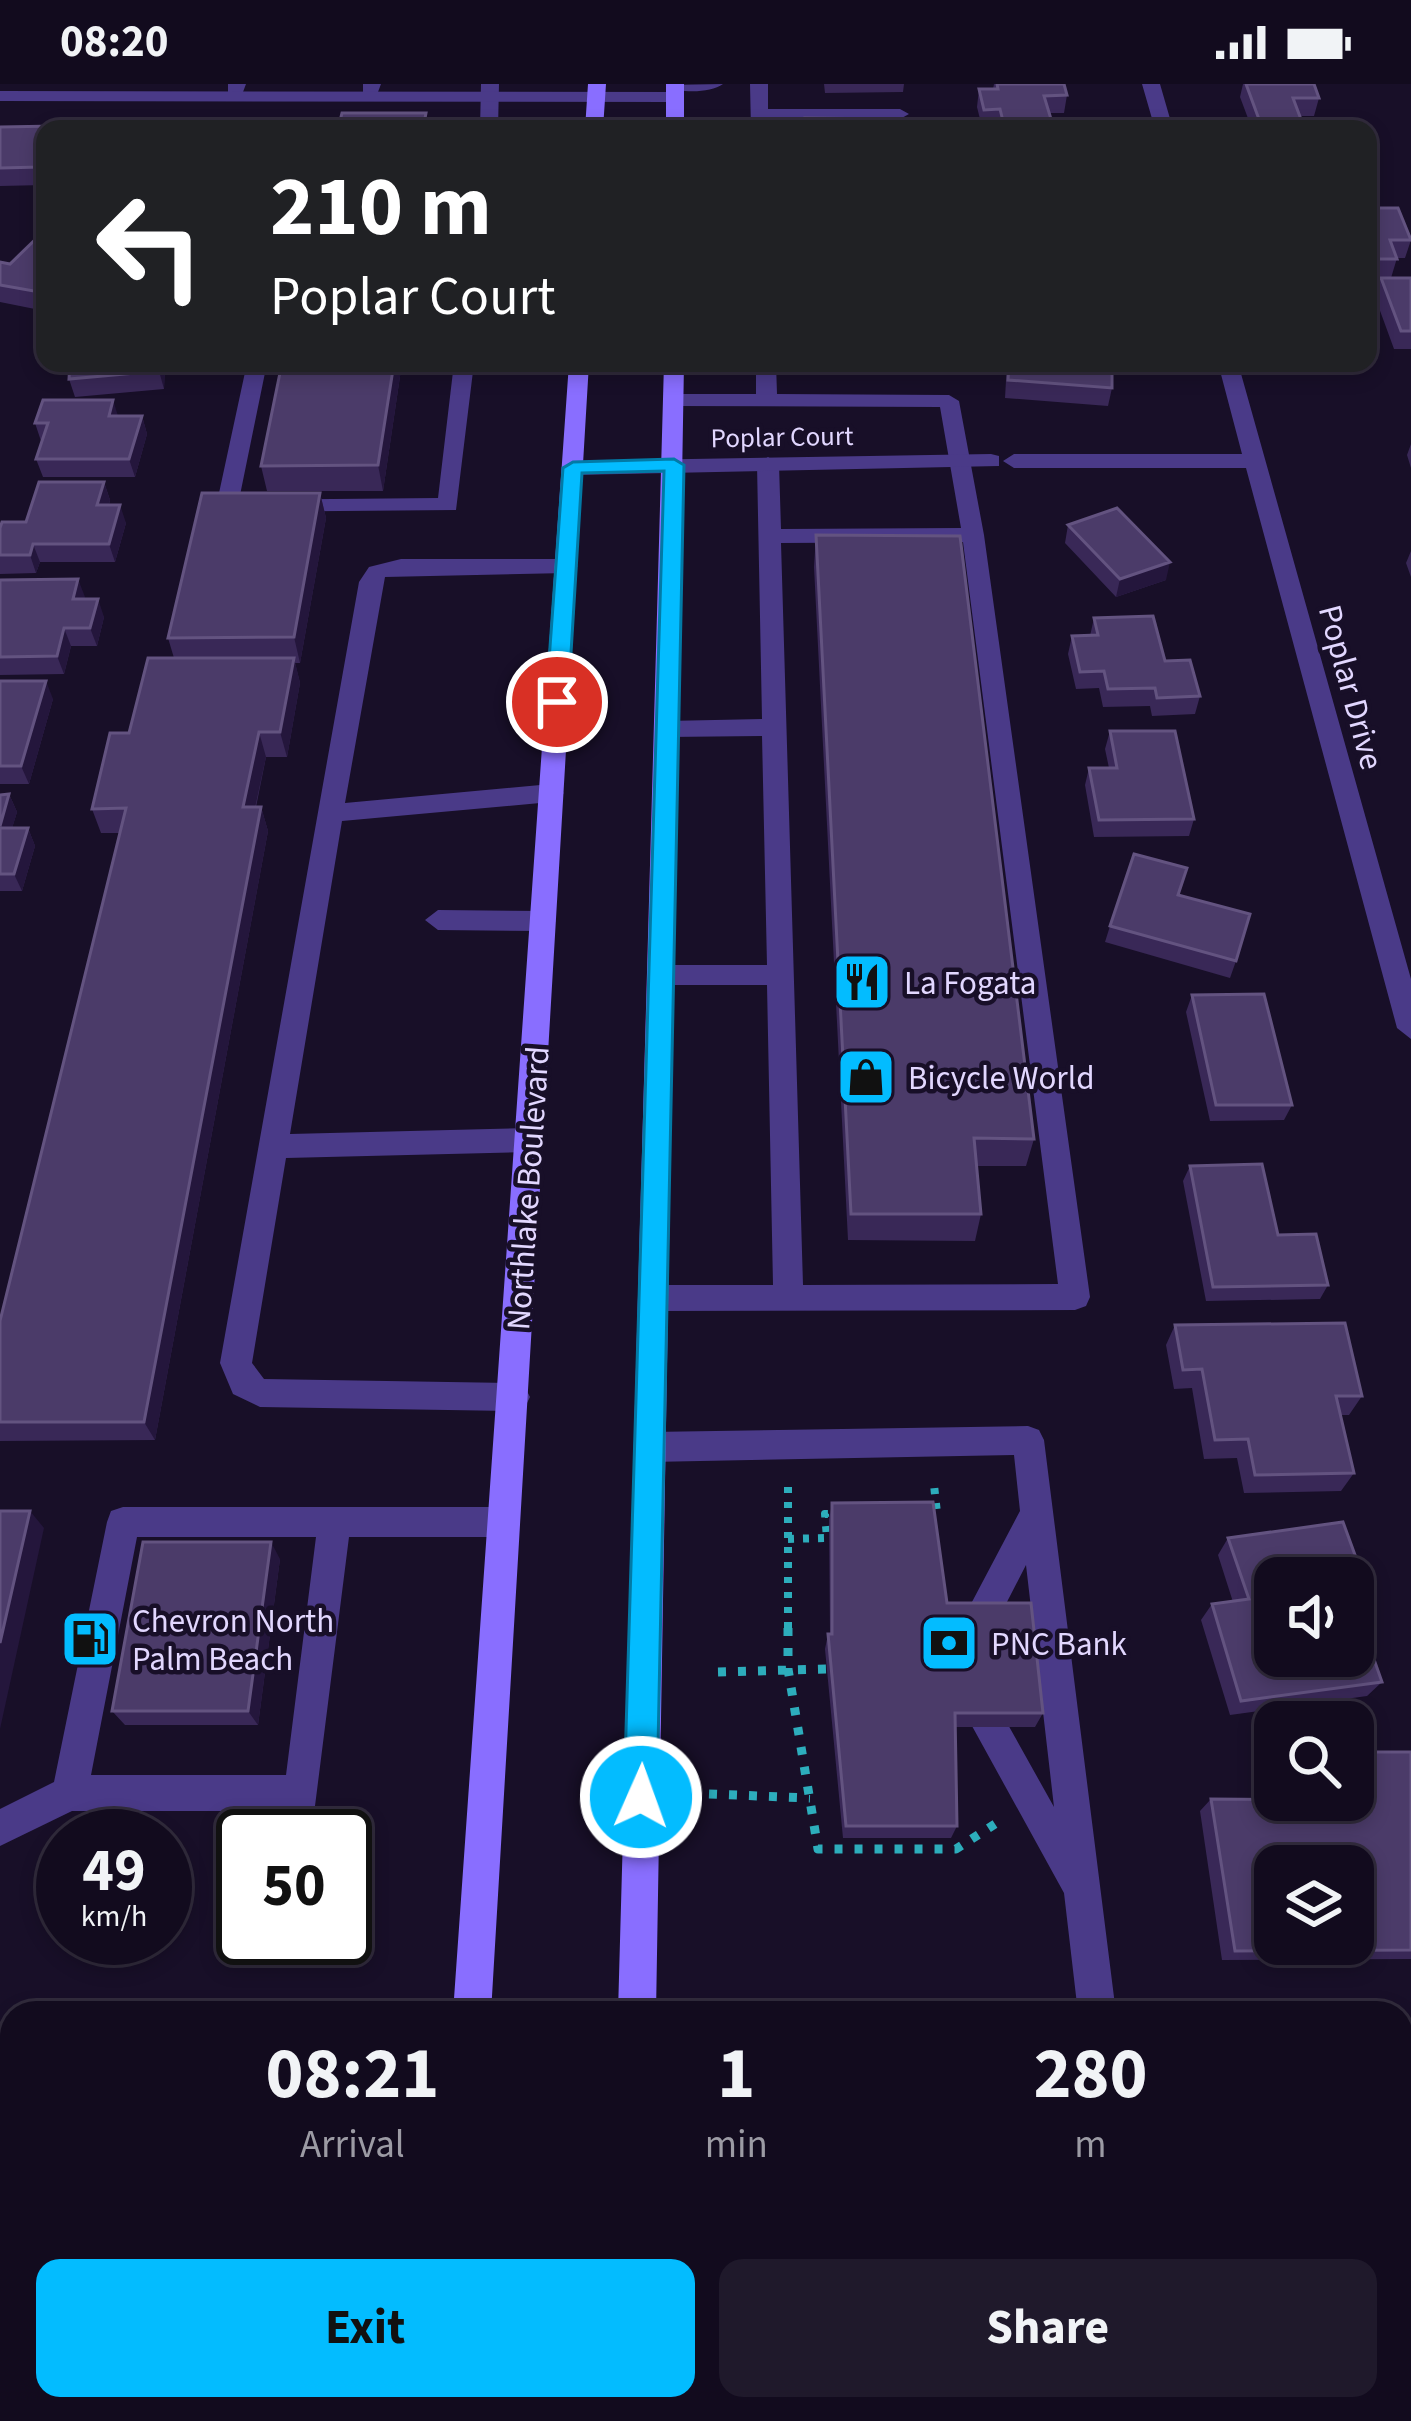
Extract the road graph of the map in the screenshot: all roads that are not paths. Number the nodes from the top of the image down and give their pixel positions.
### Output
1 (714, 84) edge
2 (759, 84) edge
3 (1151, 84) edge
4 (675, 89) edge
5 (235, 90) edge
6 (371, 90) edge
7 (492, 90) edge
8 (596, 90) edge
9 (0, 96) edge
10 (900, 114) dead end
11 (490, 120) edge
12 (594, 120) edge
13 (675, 120) edge
14 (759, 120) edge
15 (794, 120) edge
16 (1161, 120) edge
17 (255, 372) edge
18 (463, 372) edge
19 (578, 372) edge
20 (674, 372) edge
21 (766, 372) edge
22 (1230, 372) edge
23 (767, 399) junction
24 (674, 400) junction
25 (1255, 461) junction
26 (962, 462) junction
27 (768, 464) junction
28 (674, 465) junction
29 (573, 468) junction
30 (973, 535) junction
31 (771, 536) junction
32 (567, 566) junction
33 (776, 727) junction
34 (667, 729) junction
35 (550, 793) junction
36 (330, 813) junction
37 (438, 920) dead end
38 (543, 921) junction
39 (661, 975) junction
40 (781, 975) junction
41 (1411, 1028) edge
42 (530, 1140) junction
43 (275, 1146) junction
44 (788, 1294) junction
45 (653, 1298) junction
46 (514, 1397) junction
47 (650, 1447) junction
48 (1037, 1510) junction
49 (334, 1522) junction
50 (504, 1522) junction
51 (980, 1619) edge
52 (990, 1726) edge
53 (70, 1793) junction
54 (0, 1828) edge
55 (1083, 1895) junction
56 (473, 2001) edge
57 (637, 2001) edge
58 (1096, 2001) edge

1 - 4 street
2 - 14 street
3 - 16 street
4 - 8 street
4 - 13 main road
5 - 6 street
5 - 9 street
6 - 7 street
7 - 8 street
7 - 11 street
8 - 12 main road
10 - 15 street
17 - 18 street
19 - 29 main road, Northlake Boulevard
20 - 24 main road
21 - 23 street
22 - 25 street, Poplar Drive
23 - 24 street
23 - 26 street
24 - 28 main road
25 - 26 street, Poplar Court
25 - 41 street, Poplar Drive
26 - 27 street, Poplar Court
26 - 30 street
27 - 28 street, Poplar Court
27 - 31 street
28 - 29 street, Poplar Court
28 - 34 main road
29 - 32 main road, Northlake Boulevard
30 - 31 street
30 - 44 street
31 - 33 street
32 - 35 main road, Northlake Boulevard
32 - 36 street
33 - 34 street
33 - 40 street
34 - 39 main road
35 - 36 street
35 - 38 main road, Northlake Boulevard
36 - 43 street
37 - 38 street
38 - 42 main road, Northlake Boulevard
39 - 40 street
39 - 45 main road
40 - 44 street
42 - 43 street
42 - 46 main road, Northlake Boulevard
43 - 46 street
44 - 45 street
45 - 47 main road
46 - 50 main road, Northlake Boulevard
47 - 48 street
47 - 57 main road
48 - 51 street
48 - 55 street
49 - 50 street
49 - 53 street
49 - 53 street
50 - 56 main road, Northlake Boulevard
52 - 55 street
53 - 54 street
55 - 58 street

